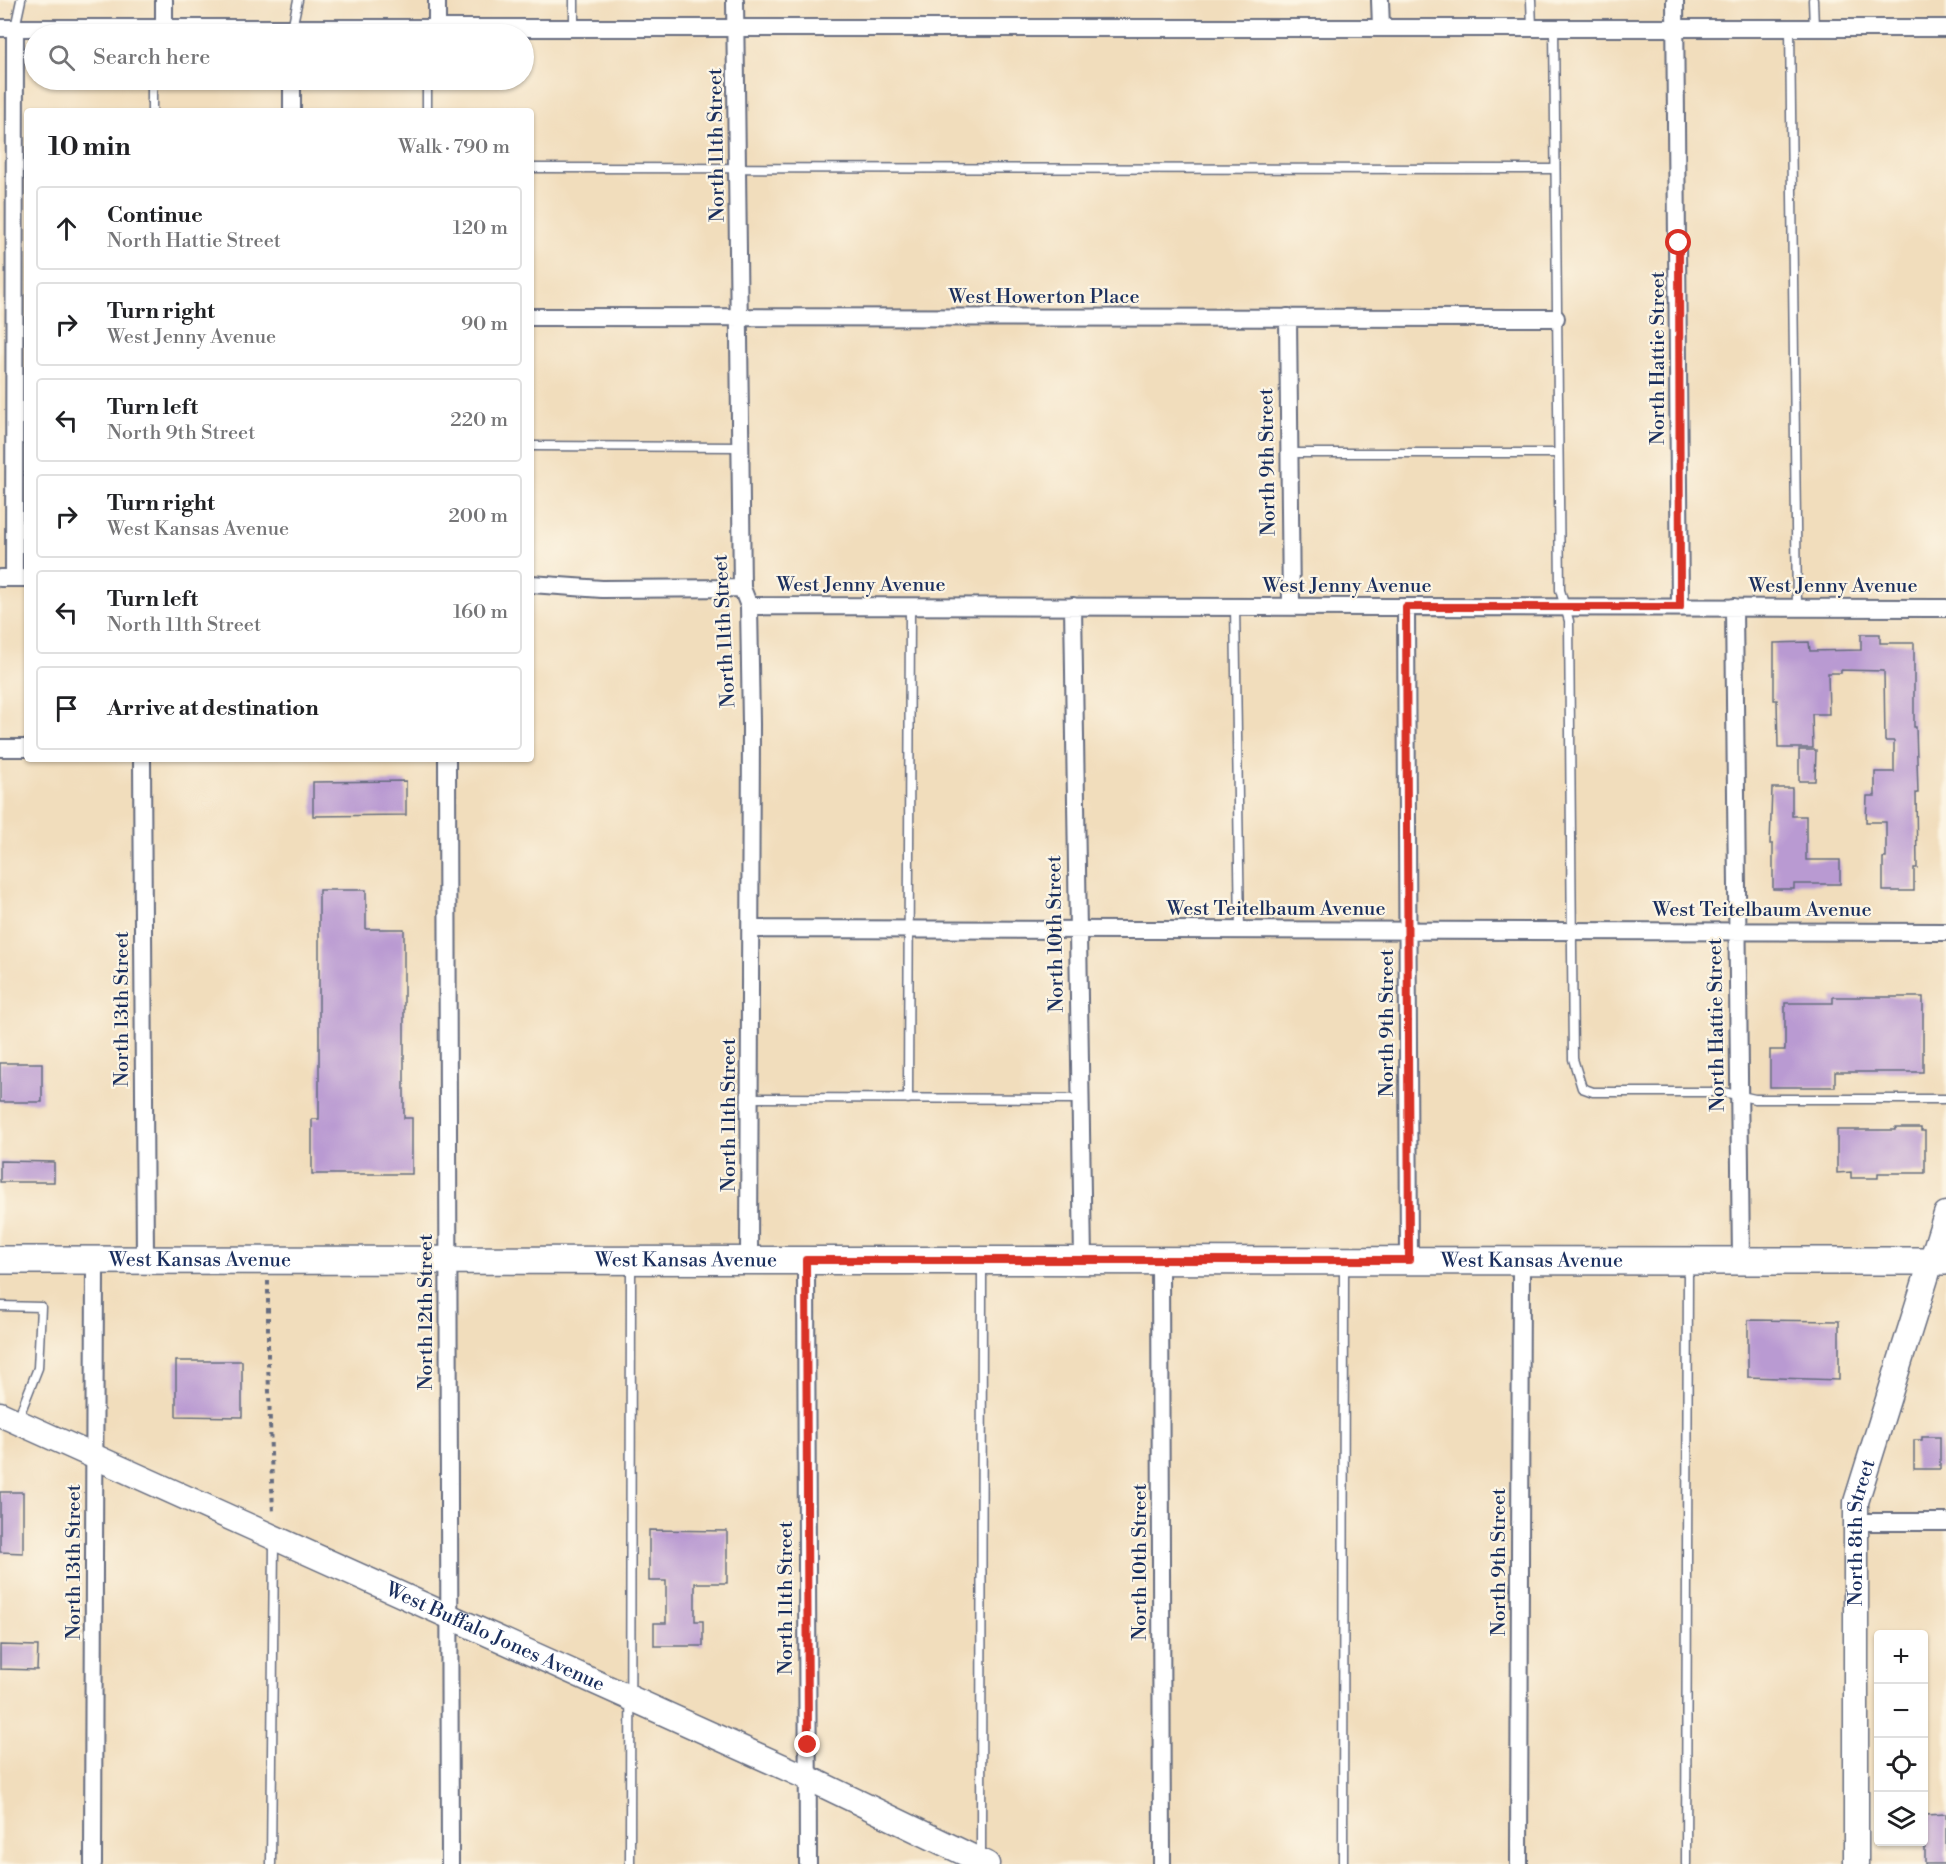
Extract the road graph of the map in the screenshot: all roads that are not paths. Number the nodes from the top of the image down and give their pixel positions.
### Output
1 (21, 0) edge
2 (164, 0) edge
3 (298, 0) edge
4 (437, 0) edge
5 (574, 0) edge
6 (735, 0) edge
7 (1380, 0) edge
8 (1532, 0) edge
9 (1676, 0) edge
10 (1813, 0) edge
11 (162, 24) edge
12 (294, 24) edge
13 (436, 24) edge
14 (1381, 27) junction
15 (7, 28) edge
16 (24, 28) edge
17 (574, 28) junction
18 (1532, 28) junction
19 (1554, 28) junction
20 (1676, 28) junction
21 (1790, 28) junction
22 (1814, 28) junction
23 (1946, 28) edge
24 (534, 29) edge
25 (736, 29) junction
26 (152, 90) edge
27 (292, 90) edge
28 (427, 90) edge
29 (152, 108) edge
30 (292, 108) edge
31 (427, 108) edge
32 (534, 168) edge
33 (738, 168) junction
34 (1555, 169) junction
35 (534, 317) edge
36 (1288, 317) junction
37 (740, 318) junction
38 (1556, 318) junction
39 (534, 446) edge
40 (741, 447) junction
41 (1289, 453) junction
42 (1557, 453) junction
43 (14, 578) edge
44 (534, 584) edge
45 (742, 588) junction
46 (749, 606) junction
47 (910, 606) junction
48 (1073, 606) junction
49 (1235, 606) junction
50 (1291, 606) junction
51 (1406, 607) junction
52 (1565, 607) junction
53 (1680, 607) junction
54 (1734, 607) junction
55 (1797, 608) junction
56 (1946, 608) edge
57 (0, 748) edge
58 (24, 748) edge
59 (142, 762) edge
60 (447, 762) edge
61 (751, 929) junction
62 (909, 929) junction
63 (1077, 929) junction
64 (1240, 930) junction
65 (1407, 930) junction
66 (1572, 931) junction
67 (1737, 931) junction
68 (1946, 932) edge
69 (1739, 1096) junction
70 (750, 1098) junction
71 (908, 1099) junction
72 (1080, 1099) junction
73 (1946, 1099) edge
74 (1946, 1214) edge
75 (0, 1260) edge
76 (144, 1260) junction
77 (447, 1260) junction
78 (631, 1260) junction
79 (749, 1260) junction
80 (806, 1260) junction
81 (1083, 1260) junction
82 (1160, 1260) junction
83 (1344, 1260) junction
84 (1409, 1260) junction
85 (95, 1261) junction
86 (982, 1261) junction
87 (1521, 1261) junction
88 (1939, 1261) edge
89 (1688, 1262) junction
90 (1741, 1262) junction
91 (0, 1306) edge
92 (8, 1418) edge
93 (95, 1457) junction
94 (1856, 1522) junction
95 (1946, 1522) edge
96 (274, 1538) junction
97 (448, 1617) junction
98 (630, 1699) junction
99 (808, 1778) junction
100 (983, 1863) edge
101 (93, 1864) edge
102 (271, 1864) edge
103 (450, 1864) edge
104 (630, 1864) edge
105 (808, 1864) edge
106 (1162, 1864) edge
107 (1343, 1864) edge
108 (1519, 1864) edge
109 (1686, 1864) edge
110 (1856, 1864) edge

1 - 15 lane
2 - 11 street
3 - 12 lane
4 - 13 street
5 - 17 lane
6 - 25 street, North 11th Street
7 - 14 street
8 - 18 lane
9 - 20 street, North Hattie Street
10 - 22 lane
14 - 18 street
14 - 25 street
15 - 16 street
15 - 43 street
17 - 24 street
17 - 25 street
18 - 19 street
19 - 20 street
19 - 34 lane
20 - 21 street
20 - 53 street, North Hattie Street
21 - 22 street
21 - 55 lane
22 - 23 street
25 - 33 street, North 11th Street
26 - 29 lane
27 - 30 street
28 - 31 lane
32 - 33 lane
33 - 34 lane
33 - 37 street, North 11th Street
34 - 38 lane
35 - 37 street, West Howerton Place
36 - 37 street, West Howerton Place
36 - 38 street, West Howerton Place
36 - 41 street, North 9th Street
37 - 40 street, North 11th Street
38 - 42 lane
39 - 40 lane
40 - 45 street, North 11th Street
41 - 42 lane
41 - 50 street, North 9th Street
42 - 52 lane
44 - 45 street
45 - 46 street, North 11th Street
46 - 47 street, West Jenny Avenue
46 - 61 street, North 11th Street
47 - 48 street, West Jenny Avenue
47 - 62 lane
48 - 49 street, West Jenny Avenue
48 - 63 street, North 10th Street
49 - 50 street, West Jenny Avenue
49 - 64 lane
50 - 51 street, West Jenny Avenue
51 - 52 street, West Jenny Avenue
51 - 65 street, North 9th Street
52 - 53 street, West Jenny Avenue
52 - 66 lane
53 - 54 street, West Jenny Avenue
54 - 55 street, West Jenny Avenue
54 - 67 street, North Hattie Street
55 - 56 street, West Jenny Avenue
57 - 58 street
59 - 76 street, North 13th Street
60 - 77 street, North 12th Street
61 - 62 street, West Teitelbaum Avenue
61 - 70 street, North 11th Street
62 - 63 street, West Teitelbaum Avenue
62 - 71 lane
63 - 64 street, West Teitelbaum Avenue
63 - 72 street, North 10th Street
64 - 65 street, West Teitelbaum Avenue
65 - 66 street, West Teitelbaum Avenue
65 - 84 street, North 9th Street
66 - 67 street, West Teitelbaum Avenue
66 - 69 lane
67 - 68 street, West Teitelbaum Avenue
67 - 69 street, North Hattie Street
69 - 73 lane
69 - 90 street, North Hattie Street
70 - 71 lane
70 - 79 street, North 11th Street
71 - 72 lane
72 - 81 street, North 10th Street
74 - 88 main road, North 8th Street
75 - 85 main road, West Kansas Avenue
76 - 77 main road, West Kansas Avenue
76 - 85 main road, West Kansas Avenue
77 - 78 main road, West Kansas Avenue
77 - 97 street, North 12th Street
78 - 79 main road, West Kansas Avenue
78 - 98 lane
79 - 80 main road, West Kansas Avenue
80 - 86 main road, West Kansas Avenue
80 - 99 street, North 11th Street
81 - 82 main road, West Kansas Avenue
81 - 86 main road, West Kansas Avenue
82 - 83 main road, West Kansas Avenue
82 - 106 street, North 10th Street
83 - 84 main road, West Kansas Avenue
83 - 107 lane
84 - 87 main road, West Kansas Avenue
85 - 93 street, North 13th Street
86 - 100 lane
87 - 89 main road, West Kansas Avenue
87 - 108 street, North 9th Street
88 - 90 main road, West Kansas Avenue
88 - 94 main road, North 8th Street
89 - 90 main road, West Kansas Avenue
89 - 109 lane
91 - 92 lane
92 - 93 main road, West Buffalo Jones Avenue
93 - 96 main road, West Buffalo Jones Avenue
93 - 101 street, North 13th Street
94 - 95 street
94 - 110 main road, North 8th Street
96 - 97 main road, West Buffalo Jones Avenue
96 - 102 lane
97 - 98 main road, West Buffalo Jones Avenue
97 - 103 street, North 12th Street
98 - 99 main road, West Buffalo Jones Avenue
98 - 104 lane
99 - 100 main road, West Buffalo Jones Avenue
99 - 105 street, North 11th Street

